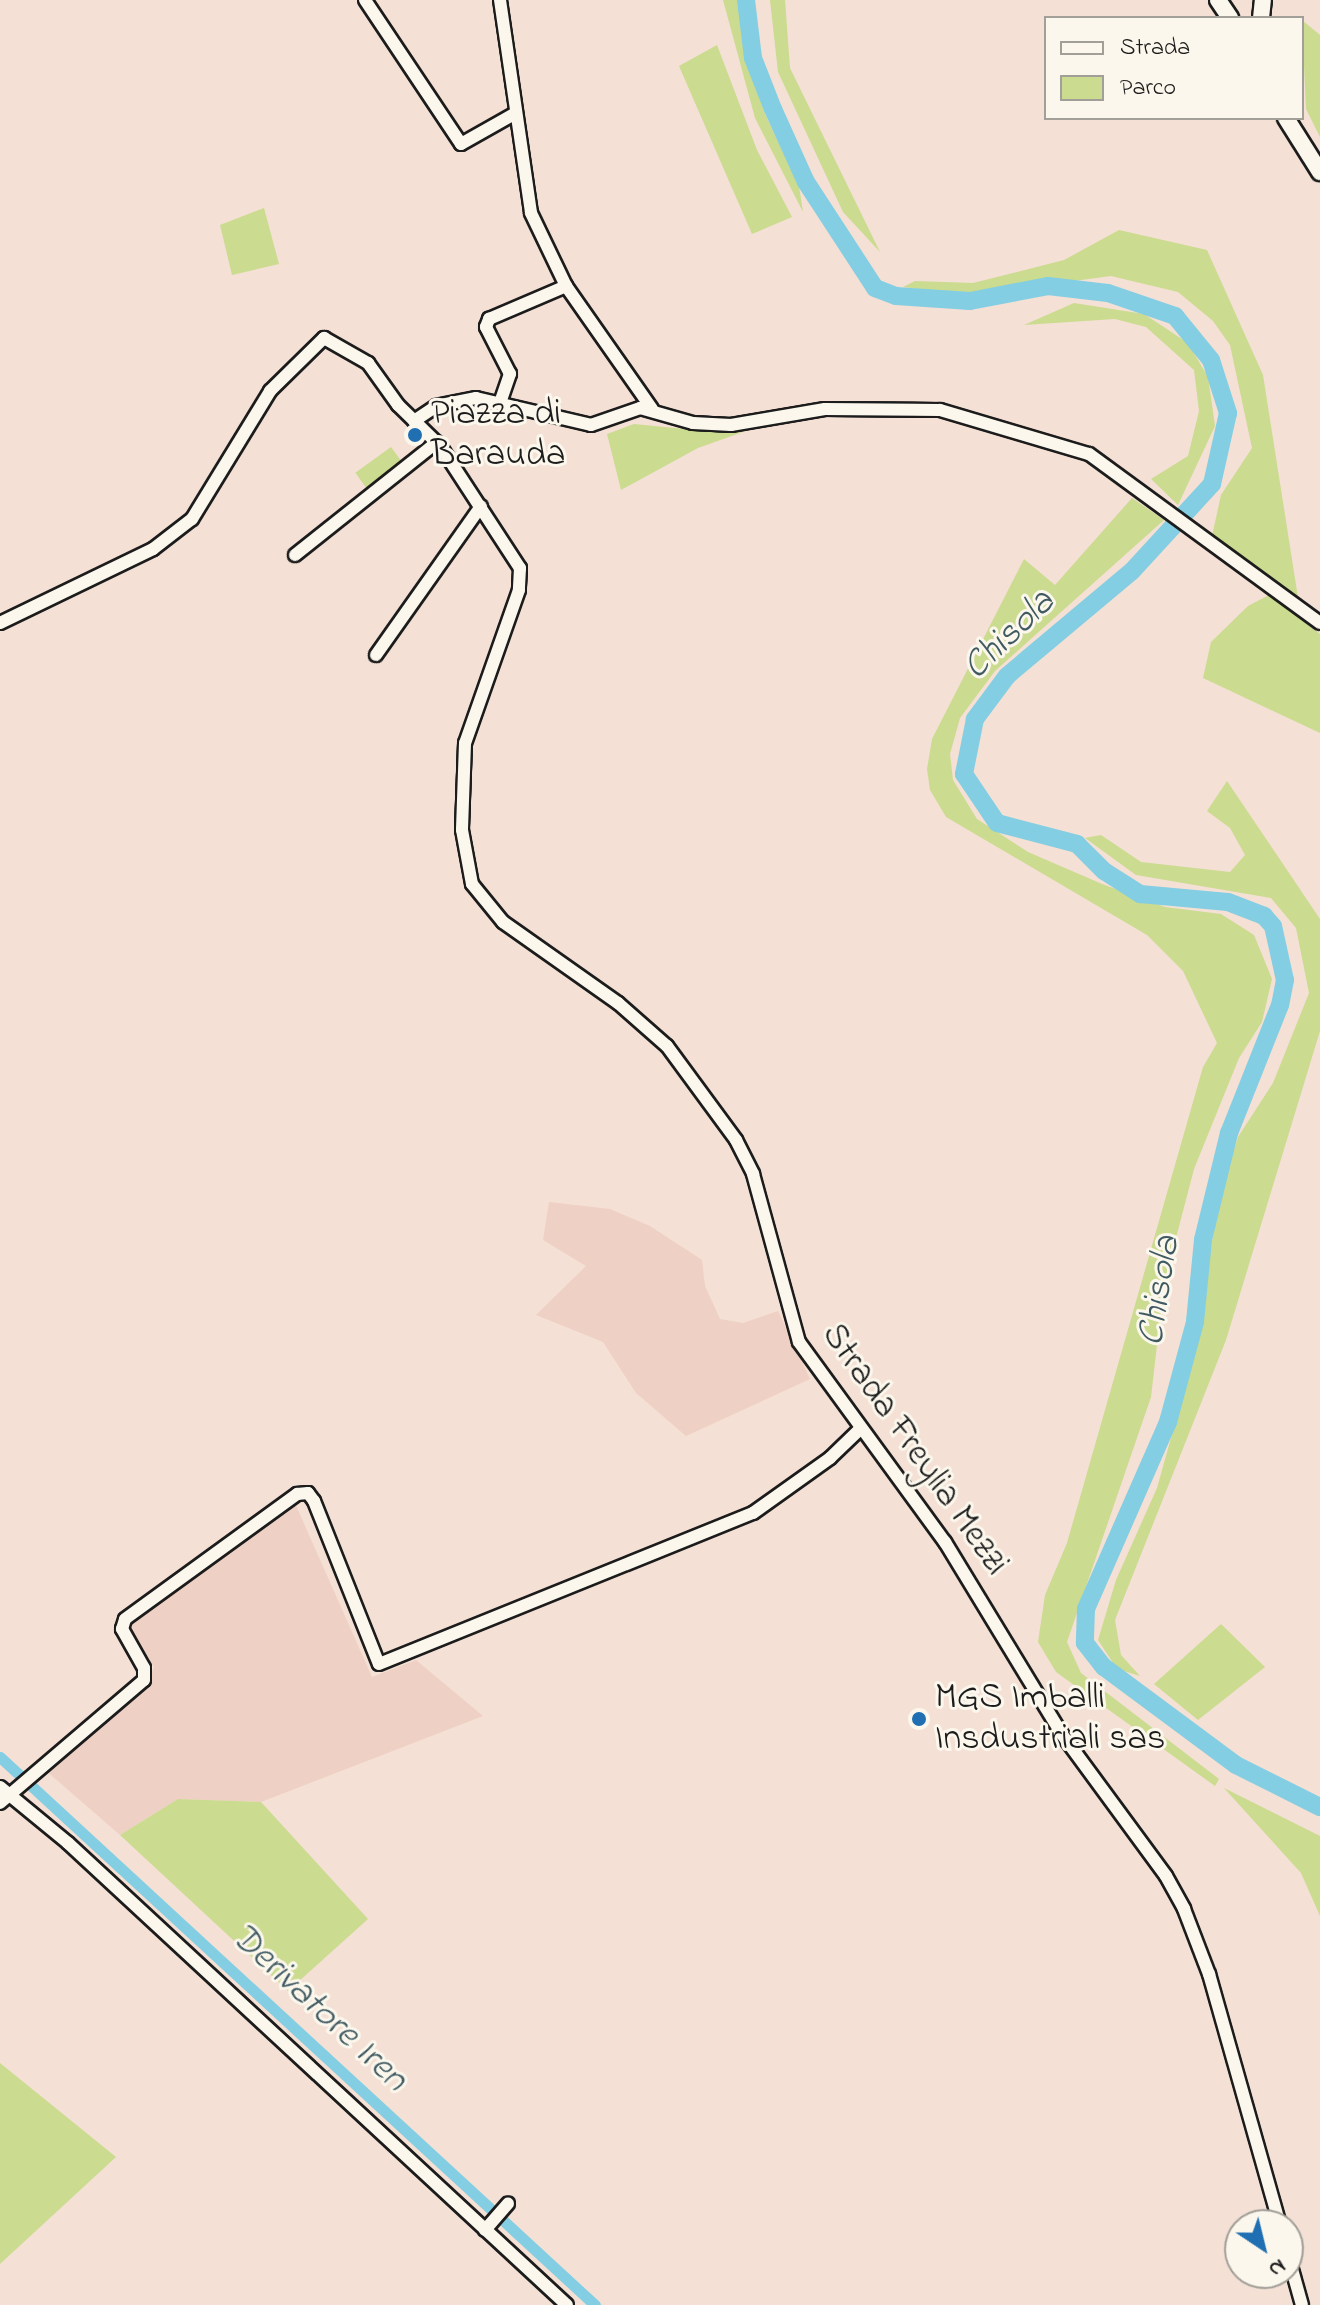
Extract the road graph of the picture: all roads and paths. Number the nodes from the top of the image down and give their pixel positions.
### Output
1 (365, 0) edge
2 (500, 0) edge
3 (514, 114) junction
4 (1287, 120) edge
5 (1300, 120) edge
6 (1320, 163) edge
7 (1320, 172) edge
8 (566, 286) junction
9 (501, 400) junction
10 (652, 409) junction
11 (414, 421) junction
12 (437, 442) junction
13 (481, 506) junction
14 (295, 555) dead end
15 (0, 623) edge
16 (1320, 623) edge
17 (376, 655) dead end
18 (860, 1429) junction
19 (3, 1795) edge
20 (508, 2204) dead end
21 (1275, 2209) edge
22 (487, 2228) junction
23 (567, 2305) edge

1 - 3 street
2 - 3 street
3 - 8 street
4 - 7 main road
5 - 6 main road
8 - 9 street
8 - 10 street
9 - 10 street
9 - 11 street
10 - 16 street
11 - 12 street, Strada Freylia Mezzi
11 - 15 street, Strada Freylia Mezzi
12 - 13 street, Strada Freylia Mezzi
12 - 14 street
13 - 17 street
13 - 18 street, Strada Freylia Mezzi
18 - 19 street
18 - 21 street, Strada Freylia Mezzi
19 - 22 street
20 - 22 street
22 - 23 street

